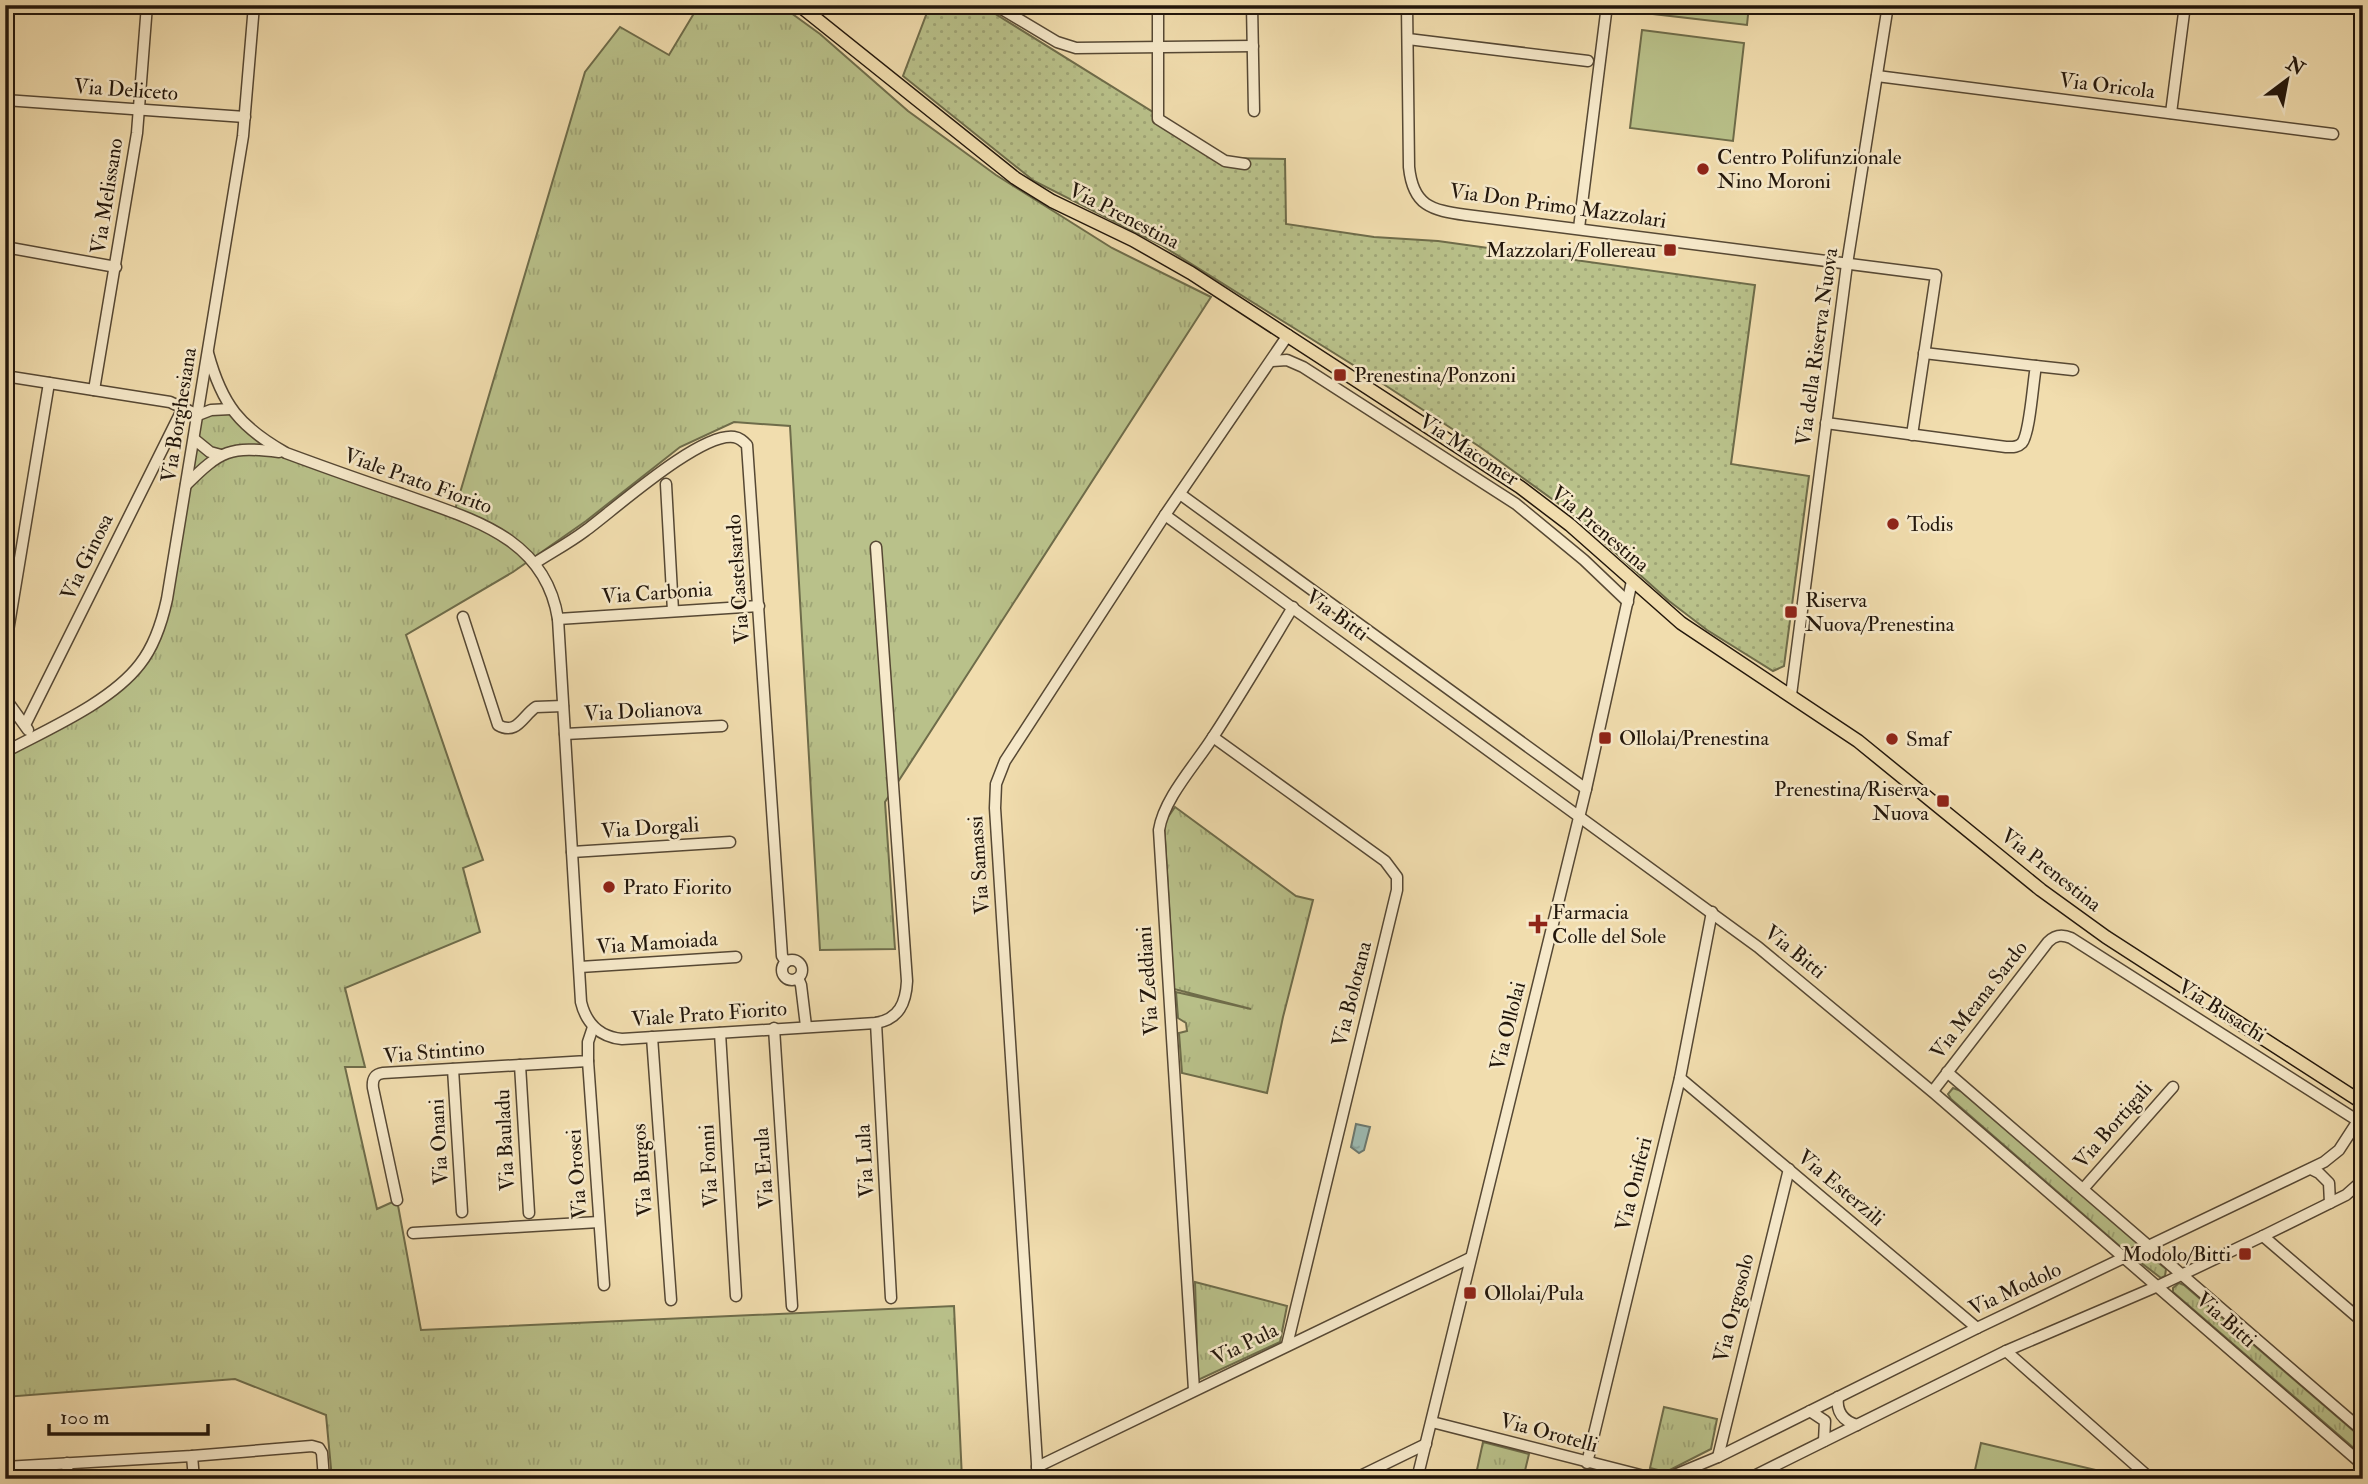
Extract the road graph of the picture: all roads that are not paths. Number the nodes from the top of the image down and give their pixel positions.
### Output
1 (147, 5) edge
2 (254, 5) edge
3 (799, 5) edge
4 (995, 5) edge
5 (1158, 5) edge
6 (1252, 5) edge
7 (1407, 5) edge
8 (1607, 5) edge
9 (1888, 5) edge
10 (2185, 5) edge
11 (1408, 39) junction
12 (1253, 47) junction
13 (1157, 48) junction
14 (1588, 61) dead end
15 (1877, 76) junction
16 (5, 100) edge
17 (139, 110) junction
18 (1254, 111) dead end
19 (2171, 113) junction
20 (244, 117) junction
21 (2333, 134) dead end
22 (1245, 164) dead end
23 (1579, 228) junction
24 (5, 247) edge
25 (1847, 264) junction
26 (116, 267) junction
27 (1288, 335) junction
28 (1924, 353) junction
29 (208, 354) junction
30 (1272, 361) junction
31 (2036, 366) junction
32 (2073, 370) dead end
33 (5, 376) edge
34 (49, 383) junction
35 (94, 390) junction
36 (184, 407) junction
37 (231, 409) junction
38 (198, 415) junction
39 (1826, 423) junction
40 (1912, 435) junction
41 (194, 439) junction
42 (286, 453) junction
43 (220, 454) junction
44 (666, 484) dead end
45 (186, 485) junction
46 (1180, 494) junction
47 (1165, 515) junction
48 (876, 547) dead end
49 (535, 563) junction
50 (1632, 581) junction
51 (1628, 602) junction
52 (758, 606) junction
53 (1293, 607) junction
54 (673, 611) junction
55 (463, 617) dead end
56 (558, 619) junction
57 (5, 649) edge
58 (1791, 695) junction
59 (5, 698) edge
60 (563, 706) junction
61 (25, 725) junction
62 (722, 726) dead end
63 (565, 734) junction
64 (34, 737) junction
65 (1213, 737) junction
66 (5, 752) edge
67 (1586, 789) junction
68 (1579, 815) junction
69 (730, 842) dead end
70 (572, 852) junction
71 (1712, 912) junction
72 (2058, 936) joint
73 (736, 957) dead end
74 (580, 967) junction
75 (876, 1023) junction
76 (806, 1026) junction
77 (593, 1027) junction
78 (774, 1028) junction
79 (720, 1033) junction
80 (652, 1037) junction
81 (588, 1061) junction
82 (520, 1065) junction
83 (453, 1069) junction
84 (1947, 1072) junction
85 (2324, 1077) junction
86 (1679, 1078) junction
87 (2173, 1087) dead end
88 (1933, 1091) junction
89 (2315, 1091) junction
90 (2363, 1103) edge
91 (2361, 1119) edge
92 (1789, 1168) junction
93 (2311, 1169) junction
94 (2363, 1180) edge
95 (2083, 1189) junction
96 (397, 1200) dead end
97 (2330, 1203) junction
98 (462, 1212) dead end
99 (529, 1213) dead end
100 (599, 1222) junction
101 (413, 1233) dead end
102 (2263, 1236) junction
103 (2148, 1247) junction
104 (1470, 1258) junction
105 (2125, 1259) junction
106 (2182, 1275) junction
107 (604, 1285) dead end
108 (2158, 1286) junction
109 (736, 1296) dead end
110 (891, 1298) dead end
111 (671, 1300) dead end
112 (792, 1306) dead end
113 (2363, 1322) edge
114 (1977, 1328) junction
115 (1287, 1345) junction
116 (2006, 1351) junction
117 (1194, 1390) junction
118 (1838, 1397) junction
119 (1810, 1411) junction
120 (1432, 1422) junction
121 (1857, 1425) junction
122 (2363, 1431) edge
123 (1824, 1441) junction
124 (1426, 1444) junction
125 (192, 1456) junction
126 (1717, 1457) junction
127 (67, 1463) junction
128 (1587, 1463) junction
129 (2363, 1465) edge
130 (5, 1467) edge
131 (1037, 1473) edge
132 (68, 1479) edge
133 (194, 1479) edge
134 (324, 1479) edge
135 (1354, 1479) edge
136 (1418, 1479) edge
137 (1656, 1479) edge
138 (1665, 1479) edge
139 (1748, 1479) edge
140 (2151, 1479) edge

1 - 17 street, Via Melissano
2 - 20 street, Via Borghesiana
3 - 27 main road, Via Prenestina
4 - 13 street
5 - 13 street
6 - 12 street
7 - 11 street, Via Don Primo Mazzolari
8 - 23 street
9 - 15 street, Via della Riserva Nuova
10 - 19 street
11 - 14 street
11 - 23 street, Via Don Primo Mazzolari
12 - 13 street
12 - 18 street
13 - 22 street
15 - 19 street, Via Oricola
15 - 25 street, Via della Riserva Nuova
16 - 17 street, Via Deliceto
17 - 20 street, Via Deliceto
17 - 26 street, Via Melissano
19 - 21 street, Via Oricola
20 - 29 street, Via Borghesiana
23 - 25 street, Via Don Primo Mazzolari
24 - 26 street
25 - 28 street, Via Don Primo Mazzolari
25 - 39 street, Via della Riserva Nuova
26 - 35 street, Via Melissano
27 - 30 street, Via Samassi
27 - 50 main road, Via Prenestina
28 - 31 street
28 - 40 street
29 - 37 street, Viale Prato Fiorito
29 - 38 street, Via Borghesiana
30 - 46 street, Via Samassi
30 - 51 street, Via Macomer
31 - 32 street
31 - 40 street
33 - 34 street
34 - 35 street
34 - 57 street
35 - 36 street
36 - 38 street
36 - 61 street, Via Ginosa
37 - 38 street
37 - 42 street, Viale Prato Fiorito
38 - 41 street, Via Borghesiana
39 - 40 street
39 - 58 street, Via della Riserva Nuova
41 - 43 street
41 - 45 street, Via Borghesiana
42 - 43 street, Viale Prato Fiorito
42 - 49 street, Viale Prato Fiorito
43 - 45 street
44 - 54 street
45 - 64 street, Via Borghesiana
46 - 47 street, Via Samassi
46 - 67 street, Via Bitti
47 - 53 street, Via Bitti
47 - 131 street, Via Samassi
48 - 75 street
49 - 52 street, Via Castelsardo
49 - 56 street, Viale Prato Fiorito
50 - 51 street, Via Ollolai
50 - 58 main road, Via Prenestina
51 - 67 street, Via Ollolai
52 - 54 street, Via Carbonia
52 - 76 street, Via Castelsardo
53 - 65 street, Via Zeddiani
53 - 68 street, Via Bitti
54 - 56 street, Via Carbonia
55 - 60 street
56 - 60 street, Viale Prato Fiorito
58 - 85 main road, Via Prenestina
59 - 61 street
60 - 63 street, Viale Prato Fiorito
61 - 64 street
62 - 63 street, Via Dolianova
63 - 70 street, Viale Prato Fiorito
64 - 66 street, Via Borghesiana
65 - 115 street, Via Bolotana
65 - 117 street, Via Zeddiani
67 - 68 street, Via Ollolai
68 - 71 street, Via Bitti
68 - 104 street, Via Ollolai
69 - 70 street, Via Dorgali
70 - 74 street, Viale Prato Fiorito
71 - 86 street, Via Oniferi
71 - 88 street, Via Bitti
72 - 84 street, Via Meana Sardo
72 - 89 street, Via Busachi
73 - 74 street, Via Mamoiada
74 - 77 street, Viale Prato Fiorito
75 - 76 street, Viale Prato Fiorito
75 - 110 street, Via Lula
76 - 78 street, Viale Prato Fiorito
77 - 80 street, Viale Prato Fiorito
77 - 81 street
78 - 79 street, Viale Prato Fiorito
78 - 112 street, Via Erula
79 - 80 street, Viale Prato Fiorito
79 - 109 street, Via Fonni
80 - 111 street, Via Burgos
81 - 82 street, Via Stintino
81 - 100 street, Via Orosei
82 - 83 street, Via Stintino
82 - 99 street, Via Bauladu
83 - 96 street, Via Stintino
83 - 98 street, Via Onani
84 - 88 street, Via Meana Sardo
84 - 95 street, Via Bitti
85 - 89 street
85 - 90 main road, Via Prenestina
86 - 92 street, Via Esterzili
86 - 128 street, Via Oniferi
87 - 95 street, Via Bortigali
88 - 105 street, Via Bitti
89 - 91 street, Via Busachi
91 - 93 street, Via Modolo
92 - 114 street, Via Esterzili
92 - 126 street, Via Orgosolo
93 - 97 street
93 - 103 street, Via Modolo
94 - 97 street
95 - 103 street, Via Bitti
97 - 102 street
100 - 101 street
100 - 107 street, Via Orosei
102 - 106 street
102 - 113 street
103 - 105 street, Via Modolo
103 - 106 street, Via Bitti
104 - 115 street, Via Pula
104 - 120 street, Via Ollolai
105 - 108 street, Via Bitti
105 - 114 street, Via Modolo
106 - 108 street
106 - 122 street, Via Bitti
108 - 116 street
108 - 129 street, Via Bitti
114 - 118 street, Via Modolo
115 - 117 street, Via Pula
116 - 121 street
116 - 140 street
117 - 131 street, Via Pula
118 - 119 street, Via Modolo
118 - 121 street
119 - 123 street
119 - 126 street, Via Modolo
120 - 124 street, Via Ollolai
120 - 128 street, Via Orotelli
121 - 123 street
123 - 139 street
124 - 135 street
124 - 136 street, Via Ollolai
125 - 127 street
125 - 133 street
125 - 134 street
126 - 138 street, Via Modolo
127 - 130 street
127 - 132 street
128 - 137 street, Via Orotelli

